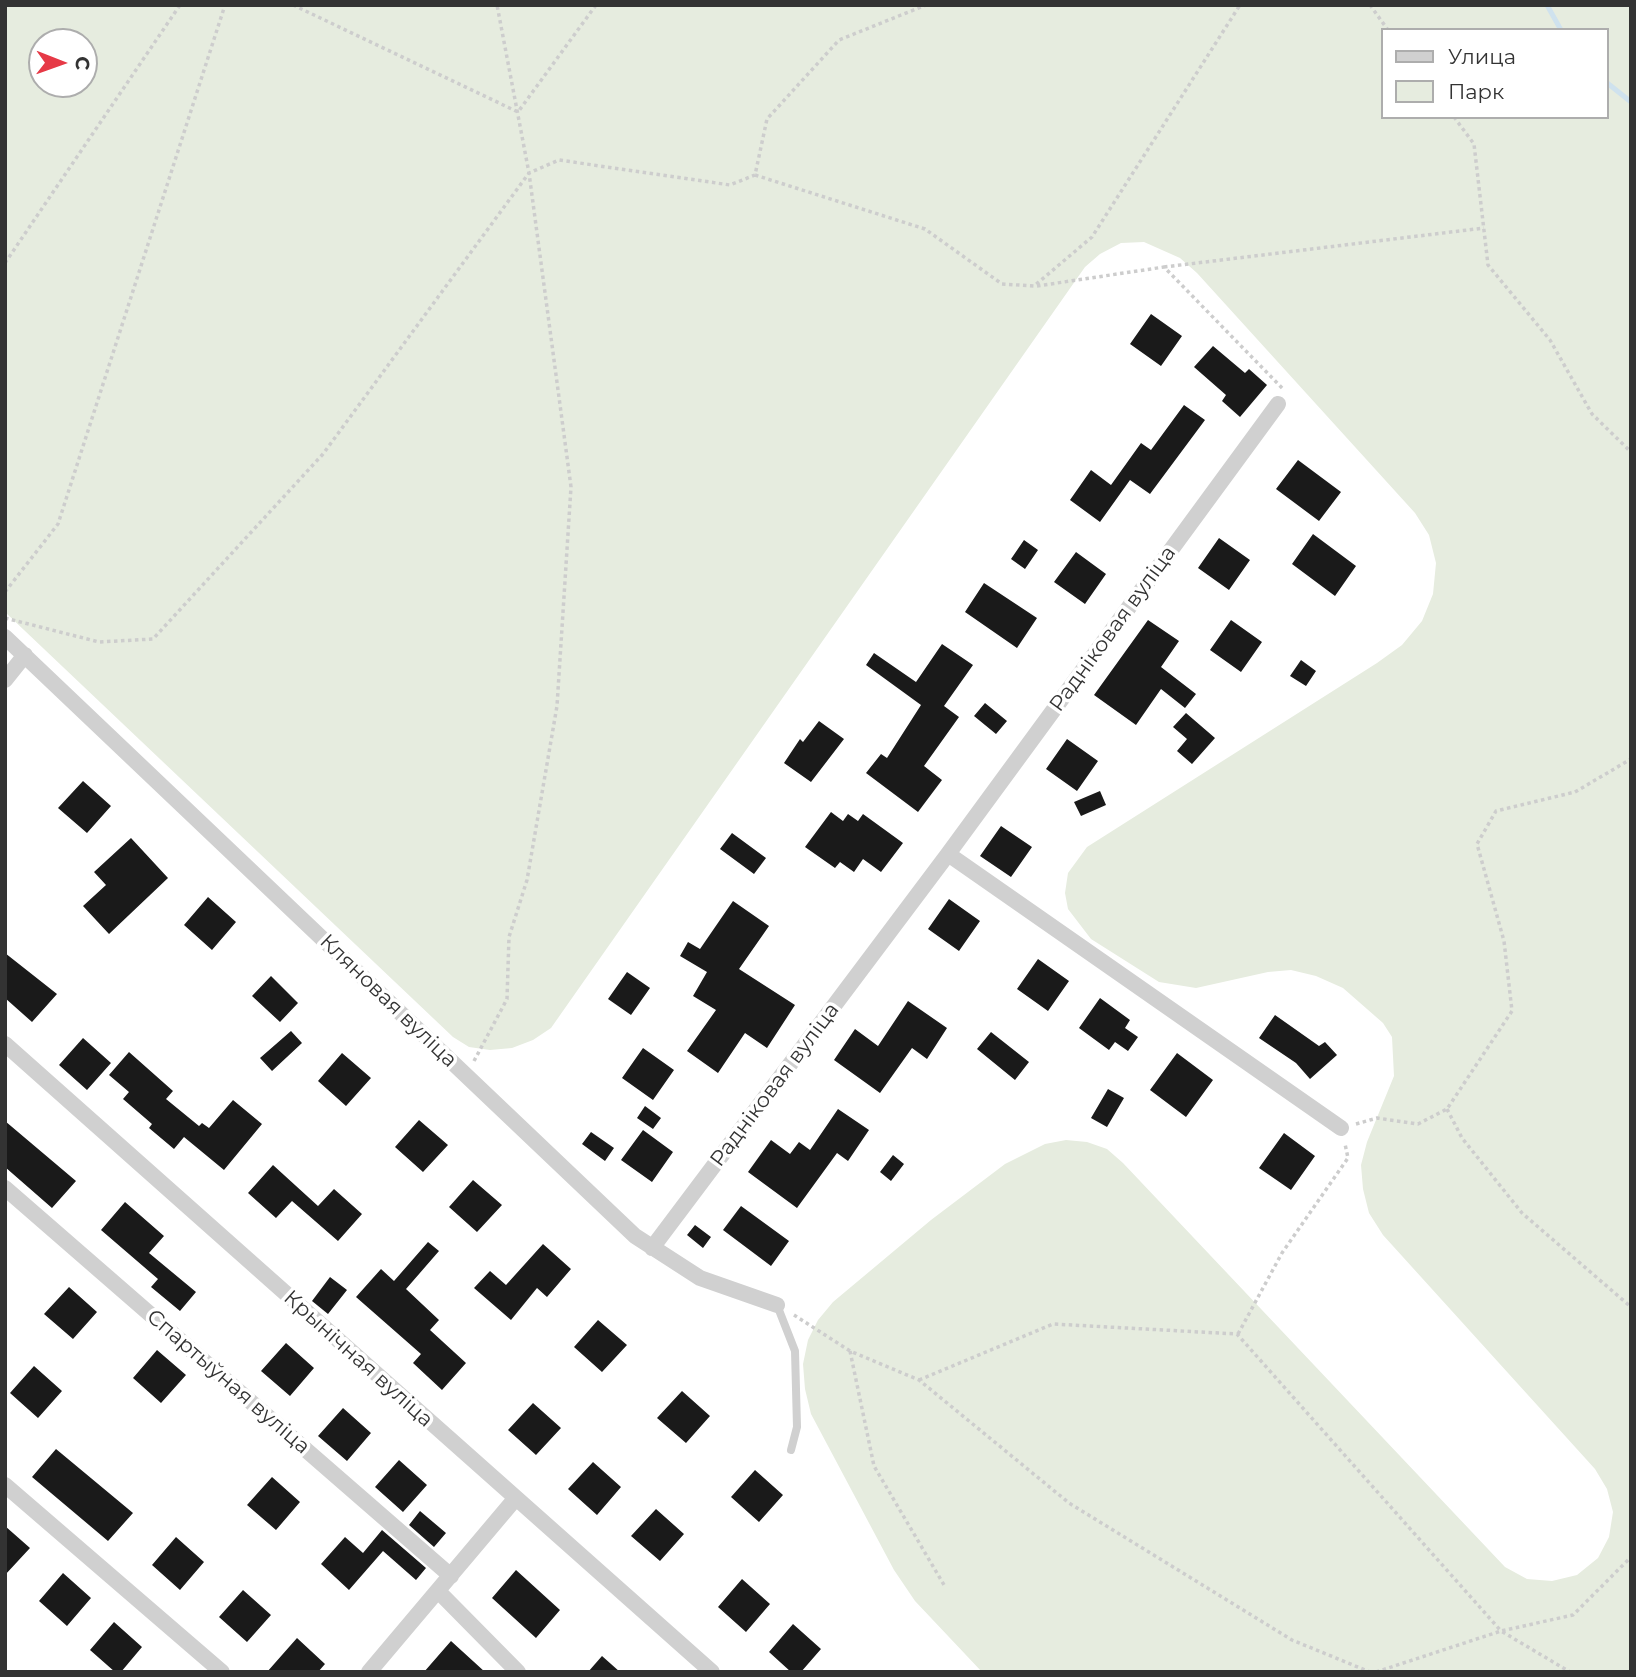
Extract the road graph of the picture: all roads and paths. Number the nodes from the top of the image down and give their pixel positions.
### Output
1 (180, 5) edge
2 (225, 5) edge
3 (293, 5) edge
4 (497, 5) edge
5 (596, 5) edge
6 (926, 5) edge
7 (1240, 5) edge
8 (1370, 5) edge
9 (1387, 28) edge
10 (518, 112) junction
11 (1455, 119) edge
12 (528, 173) junction
13 (755, 175) junction
14 (1484, 228) junction
15 (5, 263) edge
16 (1164, 267) junction
17 (1034, 286) junction
18 (1278, 404) joint
19 (1631, 452) edge
20 (5, 592) edge
21 (5, 618) edge
22 (5, 637) edge
23 (25, 655) junction
24 (5, 680) edge
25 (1631, 759) edge
26 (948, 854) junction
27 (5, 1044) edge
28 (467, 1077) junction
29 (1447, 1108) junction
30 (1341, 1128) junction
31 (5, 1188) edge
32 (652, 1248) junction
33 (778, 1305) junction
34 (1631, 1307) edge
35 (1237, 1334) junction
36 (850, 1351) junction
37 (919, 1380) junction
38 (792, 1450) dead end
39 (5, 1486) edge
40 (515, 1499) junction
41 (1631, 1557) edge
42 (450, 1576) junction
43 (944, 1586) dead end
44 (438, 1591) junction
45 (1501, 1632) junction
46 (222, 1672) edge
47 (369, 1672) edge
48 (518, 1672) edge
49 (712, 1672) edge
50 (1370, 1672) edge
51 (1376, 1672) edge
52 (1570, 1672) edge

1 - 15 path
2 - 20 path
3 - 10 path
4 - 10 path
5 - 10 path
6 - 13 path
7 - 17 path
8 - 9 path
10 - 12 path
11 - 14 path
12 - 13 path
12 - 21 path
12 - 28 path
13 - 17 path
14 - 16 path
14 - 19 path
16 - 17 path
16 - 18 path
18 - 26 street, Радніковая вуліца
22 - 23 street, Кляновая вуліца
23 - 24 street
23 - 28 street, Кляновая вуліца
25 - 29 path
26 - 30 street
26 - 32 street, Радніковая вуліца
27 - 40 street, Крынічная вуліца
28 - 32 street, Кляновая вуліца
29 - 30 path
29 - 34 path
30 - 35 path
31 - 42 street, Спартыўная вуліца
32 - 33 street, Кляновая вуліца
33 - 36 path
33 - 38 lane
35 - 37 path
35 - 45 path
36 - 37 path
36 - 43 path
37 - 50 path
39 - 46 street
40 - 42 street
40 - 49 street, Крынічная вуліца
41 - 45 path
42 - 44 street
44 - 47 street
44 - 48 street
45 - 51 path
45 - 52 path

